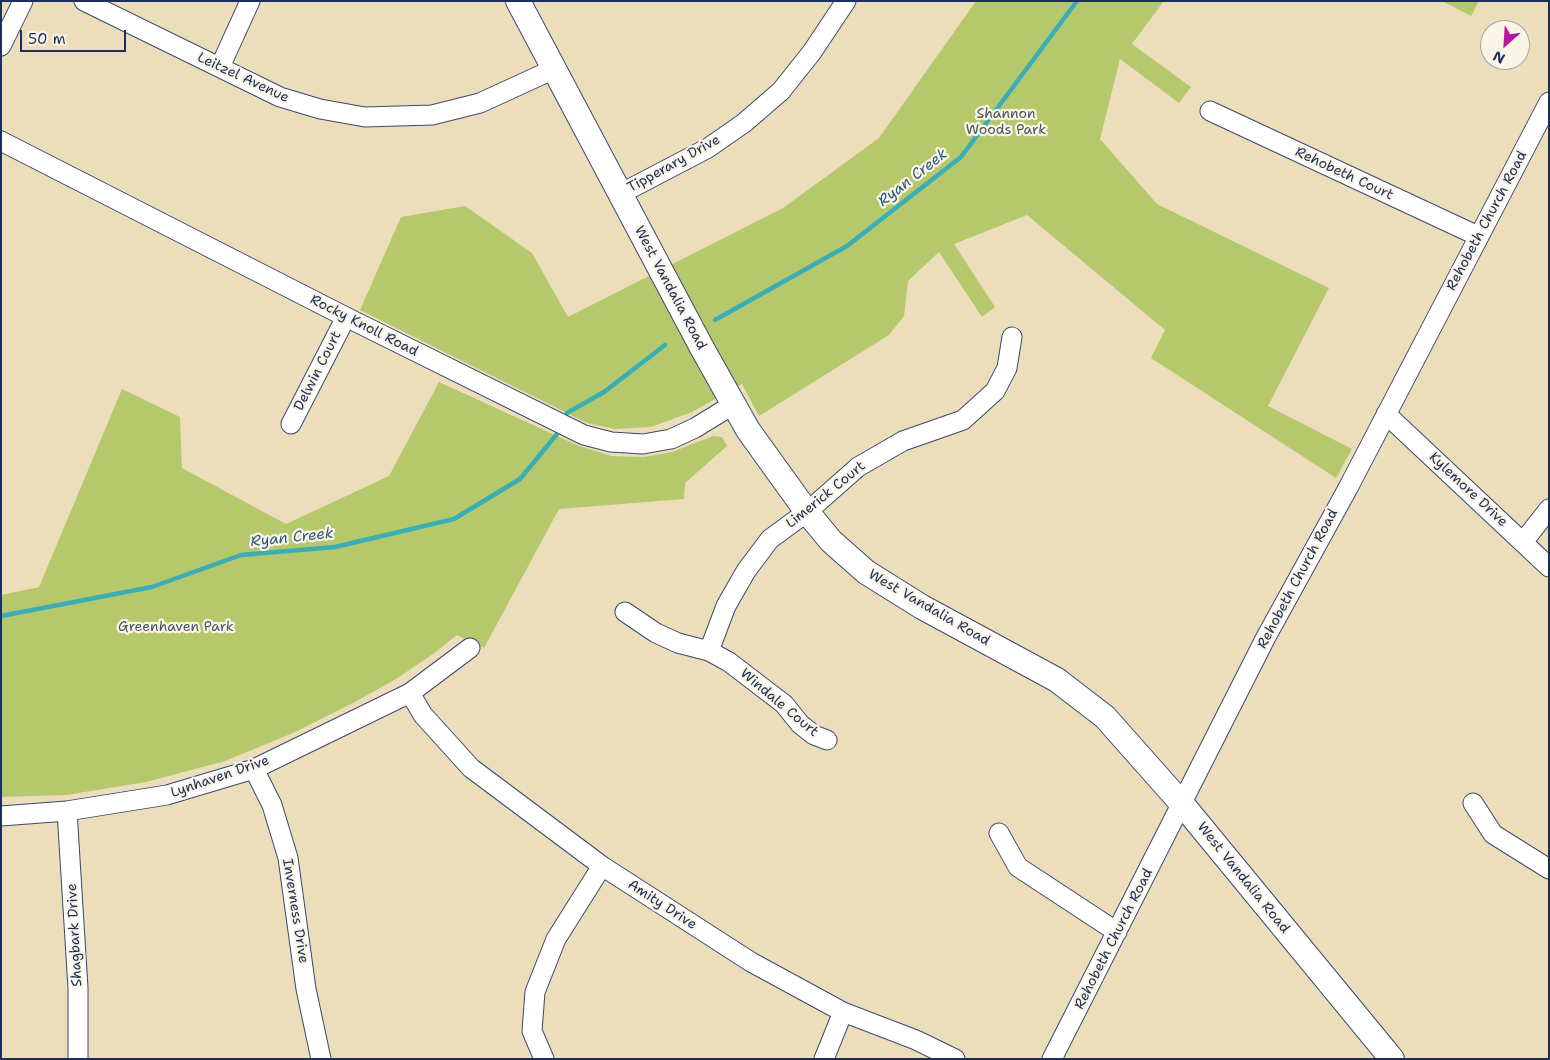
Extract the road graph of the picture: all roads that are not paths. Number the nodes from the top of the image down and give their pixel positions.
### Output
1 (23, 1) edge
2 (84, 1) edge
3 (250, 1) edge
4 (518, 1) edge
5 (846, 1) edge
6 (1, 46) edge
7 (220, 68) junction
8 (554, 69) junction
9 (1549, 102) edge
10 (1210, 111) dead end
11 (1, 141) edge
12 (620, 194) junction
13 (1478, 236) junction
14 (346, 317) junction
15 (1012, 337) dead end
16 (734, 404) junction
17 (1386, 414) junction
18 (291, 424) dead end
19 (1549, 509) edge
20 (807, 512) junction
21 (1522, 542) junction
22 (1549, 567) edge
23 (624, 612) dead end
24 (470, 648) dead end
25 (709, 651) junction
26 (410, 693) junction
27 (827, 740) dead end
28 (254, 768) junction
29 (1474, 803) dead end
30 (1183, 804) junction
31 (67, 812) junction
32 (1, 816) edge
33 (999, 833) dead end
34 (602, 866) junction
35 (1549, 869) edge
36 (1117, 932) junction
37 (843, 1012) junction
38 (78, 1059) edge
39 (321, 1059) edge
40 (544, 1059) edge
41 (824, 1059) edge
42 (955, 1059) edge
43 (1052, 1059) edge
44 (1392, 1059) edge

1 - 6 street
2 - 7 street, Leitzel Avenue
3 - 7 street
4 - 8 main road, West Vandalia Road
5 - 12 street, Tipperary Drive
7 - 8 street, Leitzel Avenue
8 - 12 main road, West Vandalia Road
9 - 13 street, Rehobeth Church Road
10 - 13 street, Rehobeth Court
11 - 14 street, Rocky Knoll Road
12 - 16 main road, West Vandalia Road
13 - 17 street, Rehobeth Church Road
14 - 16 street, Rocky Knoll Road
14 - 18 street, Delwin Court
15 - 20 street, Limerick Court
16 - 20 main road, West Vandalia Road
17 - 21 street, Kylemore Drive
17 - 30 street, Rehobeth Church Road
19 - 21 street
20 - 25 street, Limerick Court
20 - 30 main road, West Vandalia Road
21 - 22 street, Kylemore Drive
23 - 25 street, Windale Court
24 - 26 street, Lynhaven Drive
25 - 27 street, Windale Court
26 - 28 street, Lynhaven Drive
26 - 34 street, Amity Drive
28 - 31 street, Lynhaven Drive
28 - 39 street, Inverness Drive
29 - 35 street
30 - 36 street, Rehobeth Church Road
30 - 44 main road, West Vandalia Road
31 - 32 street, Lynhaven Drive
31 - 38 street, Shagbark Drive
33 - 36 street
34 - 37 street, Amity Drive
34 - 40 street
36 - 43 street, Rehobeth Church Road
37 - 41 street
37 - 42 street, Amity Drive

